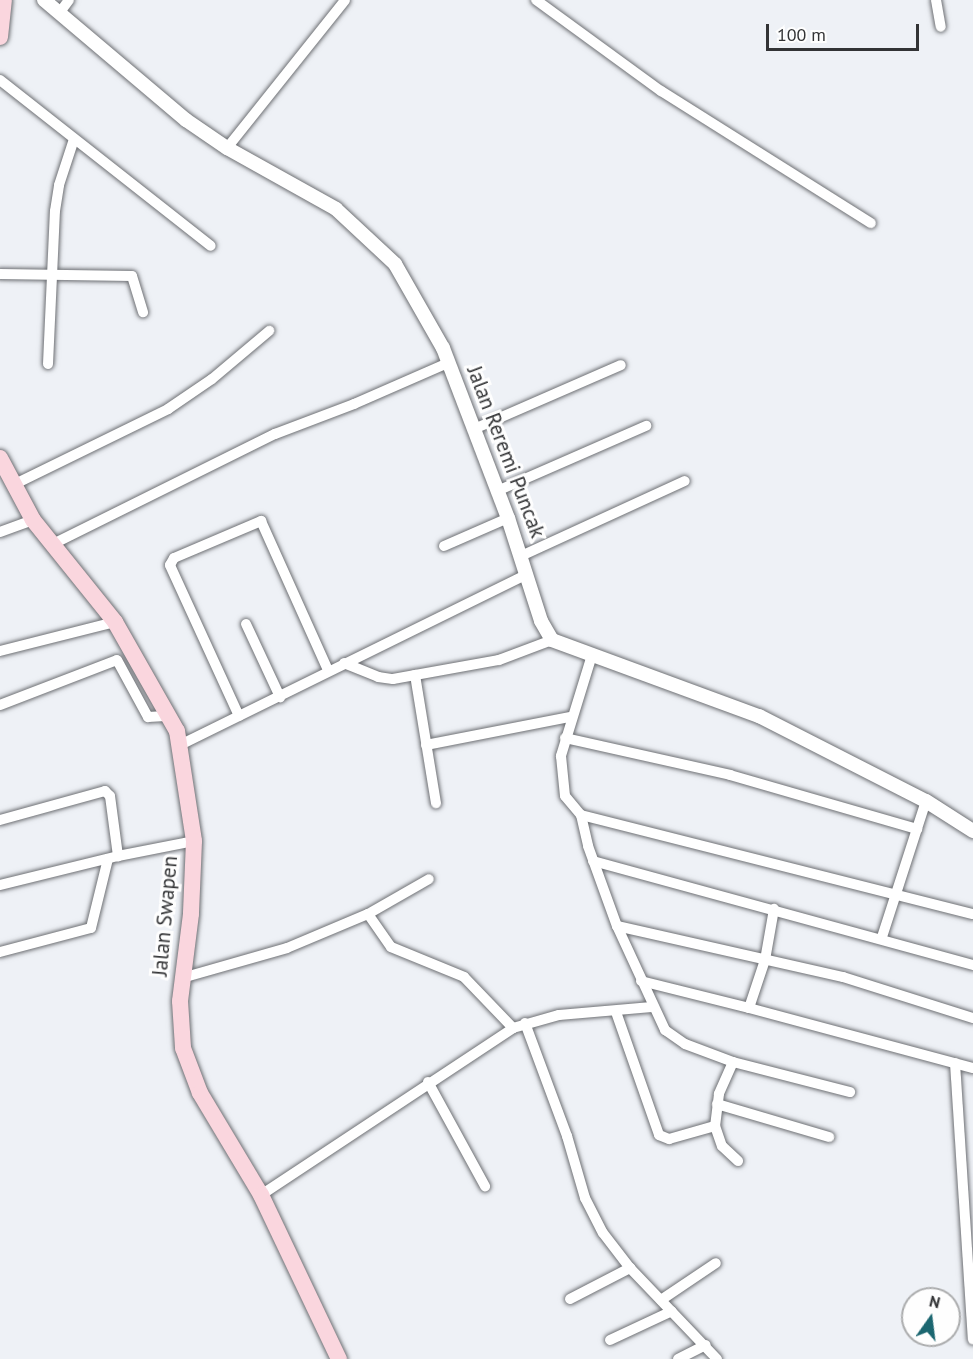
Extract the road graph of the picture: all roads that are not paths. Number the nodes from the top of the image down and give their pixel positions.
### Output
1 (44, 0) edge
2 (69, 0) edge
3 (345, 0) edge
4 (536, 0) edge
5 (936, 0) edge
6 (7, 1) edge
7 (60, 12) junction
8 (941, 27) dead end
9 (0, 38) edge
10 (0, 81) edge
11 (74, 140) junction
12 (227, 148) junction
13 (871, 223) dead end
14 (211, 246) dead end
15 (0, 274) edge
16 (52, 275) junction
17 (143, 312) dead end
18 (269, 331) dead end
19 (448, 363) junction
20 (48, 364) dead end
21 (621, 365) dead end
22 (646, 426) dead end
23 (474, 429) junction
24 (0, 458) edge
25 (685, 481) dead end
26 (13, 485) junction
27 (497, 491) junction
28 (508, 518) junction
29 (33, 520) junction
30 (0, 532) edge
31 (53, 544) junction
32 (444, 546) dead end
33 (521, 556) junction
34 (527, 574) junction
35 (115, 622) junction
36 (246, 624) dead end
37 (552, 640) junction
38 (0, 651) edge
39 (592, 655) junction
40 (344, 663) junction
41 (328, 670) junction
42 (415, 675) junction
43 (280, 697) junction
44 (0, 705) edge
45 (170, 716) junction
46 (238, 716) junction
47 (570, 717) junction
48 (565, 738) junction
49 (180, 745) junction
50 (426, 745) junction
51 (926, 801) junction
52 (436, 803) dead end
53 (581, 815) junction
54 (0, 820) edge
55 (917, 829) junction
56 (973, 831) edge
57 (194, 841) junction
58 (113, 858) junction
59 (593, 861) junction
60 (429, 879) dead end
61 (0, 885) edge
62 (897, 891) junction
63 (774, 909) junction
64 (368, 914) junction
65 (973, 914) edge
66 (617, 926) junction
67 (882, 937) junction
68 (0, 952) edge
69 (765, 960) junction
70 (973, 965) edge
71 (182, 978) junction
72 (640, 981) junction
73 (652, 1007) junction
74 (749, 1008) junction
75 (616, 1012) junction
76 (973, 1018) edge
77 (525, 1023) junction
78 (513, 1028) junction
79 (733, 1062) junction
80 (955, 1063) junction
81 (973, 1068) edge
82 (428, 1082) junction
83 (849, 1092) dead end
84 (717, 1104) junction
85 (715, 1126) junction
86 (829, 1137) dead end
87 (738, 1161) dead end
88 (484, 1186) dead end
89 (261, 1195) junction
90 (716, 1263) dead end
91 (630, 1268) junction
92 (570, 1299) dead end
93 (662, 1300) junction
94 (672, 1311) junction
95 (973, 1339) edge
96 (610, 1340) dead end
97 (706, 1345) junction
98 (339, 1359) edge
99 (678, 1359) edge
100 (717, 1359) edge

1 - 7 street, Jalan Reremi Puncak
2 - 7 street
3 - 12 street
4 - 13 street
5 - 8 street
6 - 9 main road
7 - 12 street, Jalan Reremi Puncak
10 - 11 street
11 - 14 street
11 - 16 street
12 - 19 street, Jalan Reremi Puncak
15 - 16 street
16 - 17 street
16 - 20 street
18 - 26 street
19 - 23 street, Jalan Reremi Puncak
19 - 31 street
21 - 23 street
22 - 27 street
23 - 27 street, Jalan Reremi Puncak
24 - 26 main road, Jalan Swapen
25 - 33 street
26 - 29 main road, Jalan Swapen
27 - 28 street, Jalan Reremi Puncak
28 - 32 street
28 - 33 street, Jalan Reremi Puncak
29 - 30 street
29 - 31 main road, Jalan Swapen
31 - 35 main road, Jalan Swapen
33 - 34 street, Jalan Reremi Puncak
34 - 37 street, Jalan Reremi Puncak
34 - 40 street
35 - 38 street
35 - 45 main road, Jalan Swapen
36 - 43 street
37 - 39 street
37 - 42 street
39 - 47 street
39 - 51 street
40 - 41 street
40 - 42 street
41 - 43 street
41 - 46 street
42 - 50 street
43 - 46 street
44 - 45 street
45 - 49 main road, Jalan Swapen
46 - 49 street
47 - 48 street
47 - 50 street
48 - 53 street
48 - 55 street
49 - 57 main road, Jalan Swapen
50 - 52 street
51 - 55 street
51 - 56 street
53 - 59 street
53 - 62 street
54 - 58 street
55 - 62 street
57 - 58 street
57 - 71 main road, Jalan Swapen
58 - 61 street
58 - 68 street
59 - 63 street
59 - 66 street
60 - 64 street
62 - 65 street
62 - 67 street
63 - 67 street
63 - 69 street
64 - 71 street
64 - 78 street
66 - 69 street
66 - 72 street
67 - 70 street
69 - 74 street
69 - 76 street
71 - 89 main road, Jalan Swapen
72 - 73 street
72 - 74 street
73 - 75 street
73 - 79 street
74 - 80 street
75 - 77 street
75 - 85 street
77 - 78 street
77 - 91 street
78 - 82 street
79 - 83 street
79 - 84 street
80 - 81 street
80 - 95 street
82 - 88 street
82 - 89 street
84 - 85 street
84 - 86 street
85 - 87 street
89 - 98 main road, Jalan Swapen
90 - 93 street
91 - 92 street
91 - 93 street
93 - 94 street
94 - 96 street
94 - 97 street
97 - 99 street
97 - 100 street

